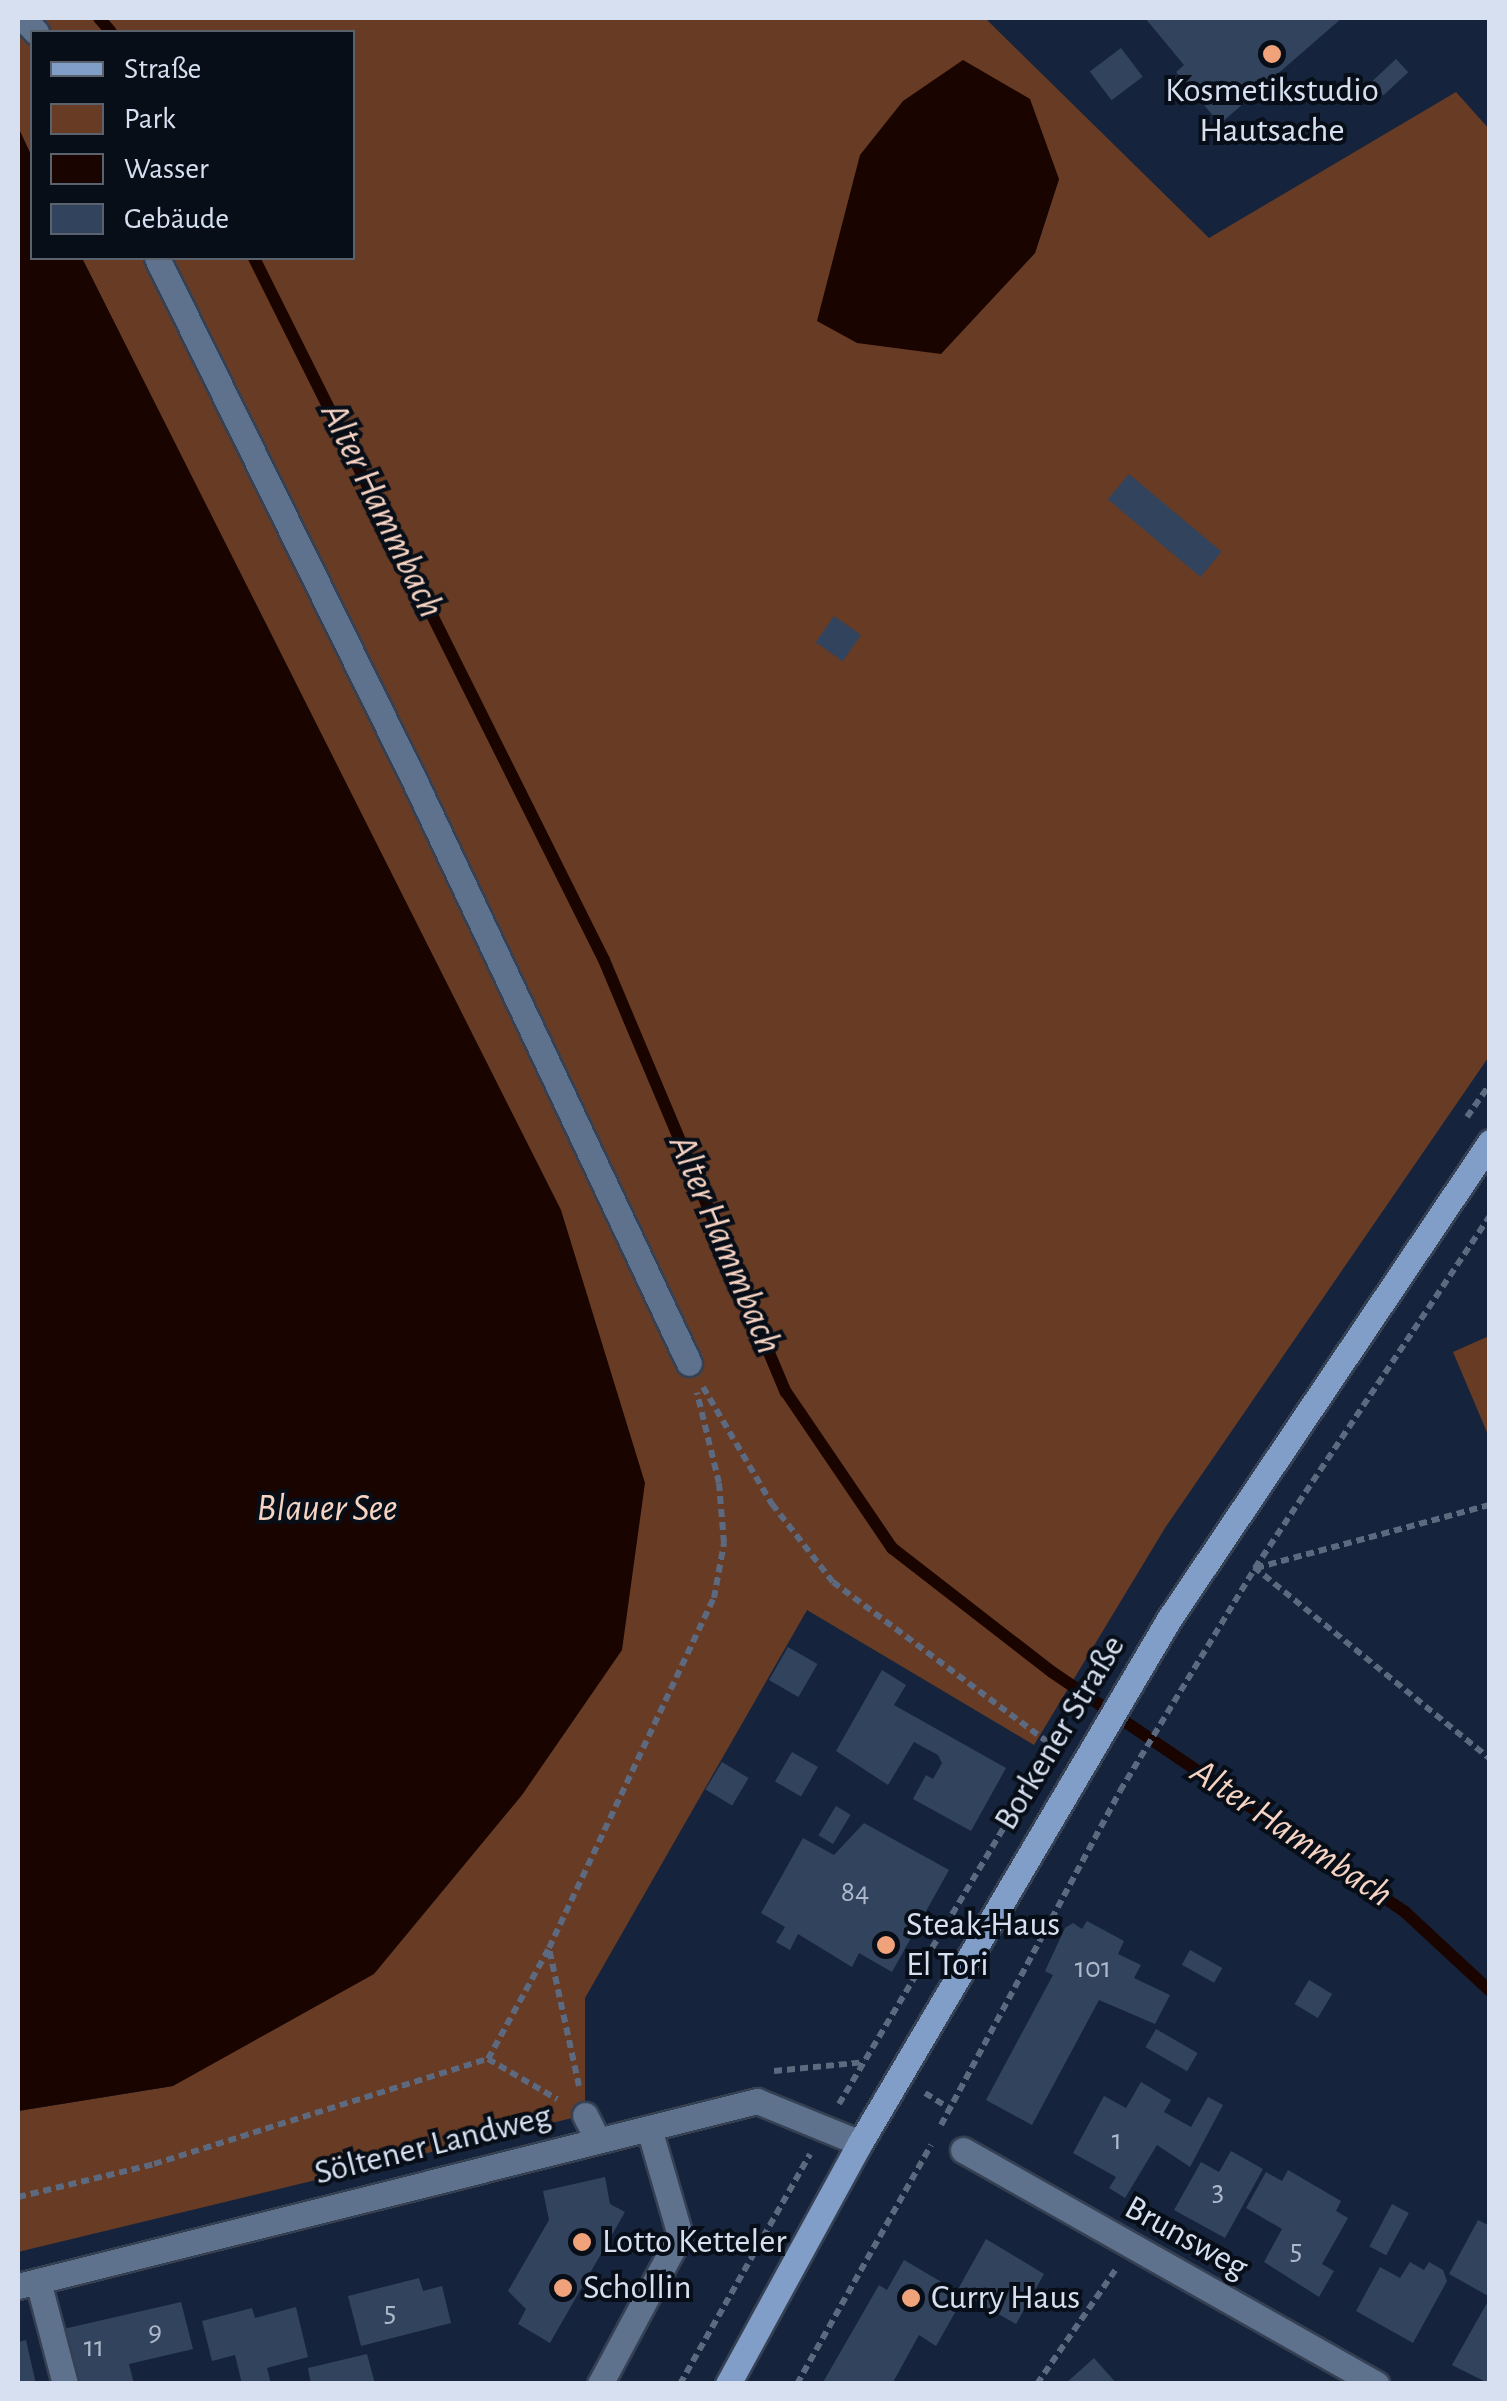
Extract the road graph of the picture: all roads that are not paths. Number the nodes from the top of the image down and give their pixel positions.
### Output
1 (158, 260) edge
2 (1490, 1142) edge
3 (689, 1362) road end
4 (585, 2115) road end
5 (648, 2128) junction
6 (598, 2140) junction
7 (860, 2144) junction
8 (963, 2150) dead end
9 (28, 2284) edge
10 (64, 2384) edge
11 (600, 2384) edge
12 (728, 2384) edge
13 (1376, 2384) edge

1 - 3 street
2 - 7 main road, Borkener Straße
4 - 6 street
5 - 6 street, Söltener Landweg
5 - 7 street, Söltener Landweg
5 - 11 street
6 - 9 street, Söltener Landweg
7 - 12 main road, Borkener Straße
8 - 13 street, Brunsweg
9 - 10 street

